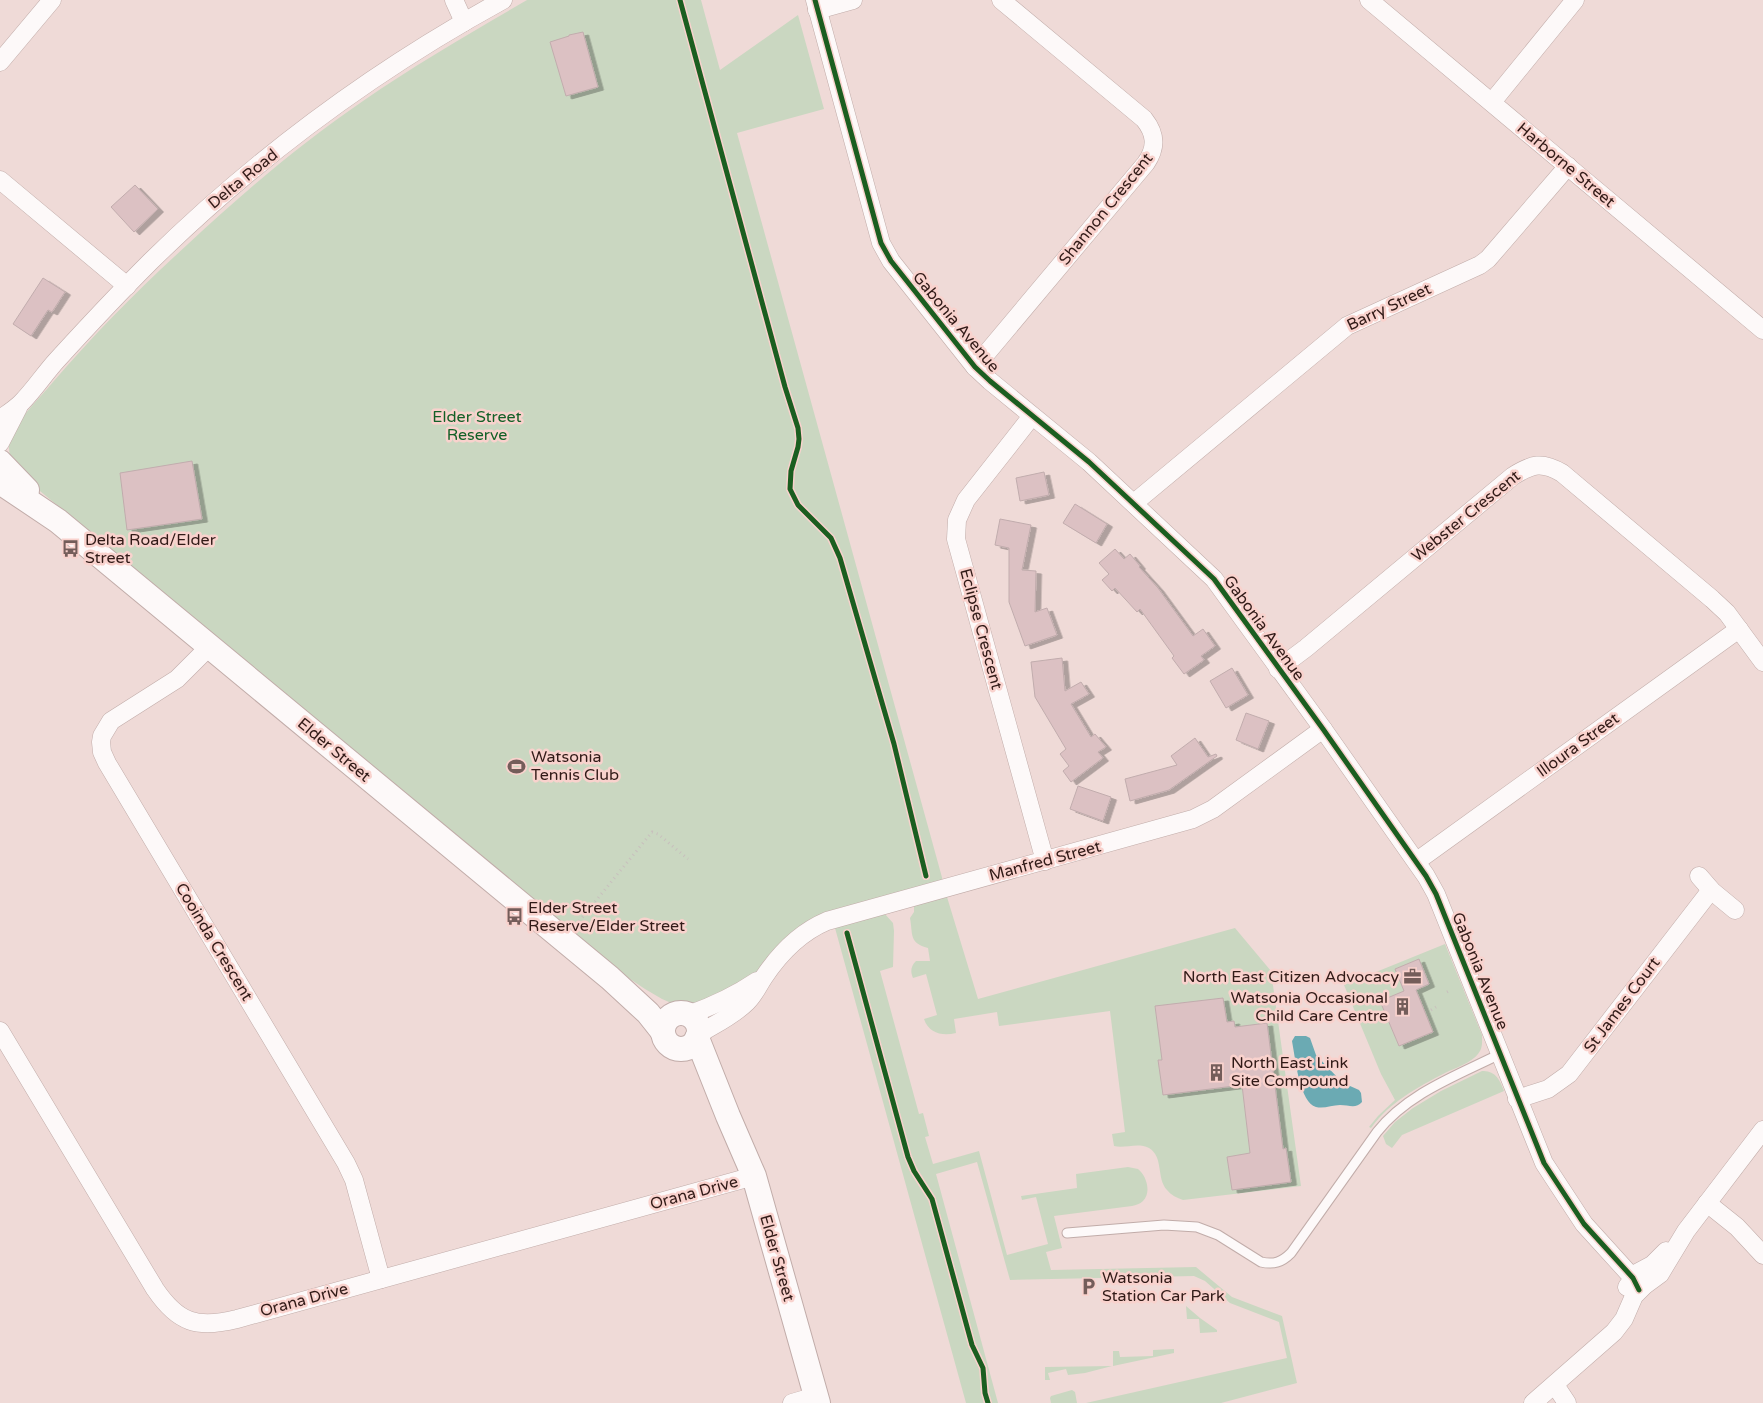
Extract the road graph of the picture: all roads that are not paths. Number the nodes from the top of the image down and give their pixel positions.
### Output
1 (52, 0) edge
2 (454, 0) edge
3 (503, 0) edge
4 (853, 0) edge
5 (1001, 0) edge
6 (1369, 0) edge
7 (1576, 0) edge
8 (816, 5) edge
9 (475, 6) edge
10 (464, 22) junction
11 (0, 62) edge
12 (1492, 102) junction
13 (1568, 166) junction
14 (0, 180) edge
15 (127, 286) junction
16 (1763, 330) edge
17 (975, 367) junction
18 (21, 403) junction
19 (1032, 416) junction
20 (0, 419) edge
21 (0, 443) edge
22 (0, 462) edge
23 (0, 482) edge
24 (1134, 503) junction
25 (58, 522) junction
26 (1739, 629) junction
27 (209, 646) junction
28 (1763, 662) edge
29 (1278, 669) junction
30 (1323, 729) junction
31 (1045, 861) junction
32 (1417, 861) junction
33 (1699, 876) dead end
34 (1710, 890) junction
35 (1735, 910) dead end
36 (610, 978) junction
37 (689, 1030) junction
38 (0, 1031) edge
39 (1500, 1054) junction
40 (1517, 1099) junction
41 (1763, 1130) edge
42 (754, 1176) junction
43 (1707, 1203) junction
44 (1066, 1233) dead end
45 (1763, 1256) edge
46 (381, 1279) junction
47 (1633, 1285) junction
48 (1554, 1385) junction
49 (817, 1400) edge
50 (792, 1403) edge
51 (1533, 1403) edge
52 (1567, 1403) edge

1 - 11 street
2 - 10 street
3 - 9 street, Delta Road
4 - 8 street
5 - 17 street, Shannon Crescent
6 - 12 street, Harborne Street
7 - 12 street
8 - 17 street, Gabonia Avenue
9 - 10 street, Delta Road
10 - 15 street, Delta Road
12 - 13 street, Harborne Street
13 - 16 street, Harborne Street
13 - 24 street, Barry Street
14 - 15 street
15 - 18 street, Delta Road
17 - 19 street, Gabonia Avenue
18 - 20 street, Delta Road
18 - 21 street, Delta Road
19 - 24 street, Gabonia Avenue
19 - 31 street, Eclipse Crescent
22 - 25 street, Elder Street
23 - 25 street, Elder Street
24 - 29 street, Gabonia Avenue
25 - 27 street, Elder Street
26 - 28 street, Webster Crescent
26 - 29 street, Webster Crescent
26 - 32 street, Illoura Street
27 - 36 street, Elder Street
27 - 46 street, Cooinda Crescent
29 - 30 street, Gabonia Avenue
30 - 31 street, Manfred Street
30 - 32 street, Gabonia Avenue
31 - 37 street, Manfred Street
32 - 39 street, Gabonia Avenue
33 - 34 street
34 - 35 street
34 - 40 street, St James Court
36 - 37 street, Elder Street
36 - 37 street, Elder Street
37 - 42 street, Elder Street
38 - 46 street, Orana Drive
39 - 40 street, Gabonia Avenue
39 - 44 lane
40 - 47 street, Gabonia Avenue
41 - 43 street
42 - 46 street, Orana Drive
42 - 49 street, Elder Street
43 - 45 street
43 - 47 street
47 - 48 street
48 - 51 street
48 - 52 street
49 - 50 street

